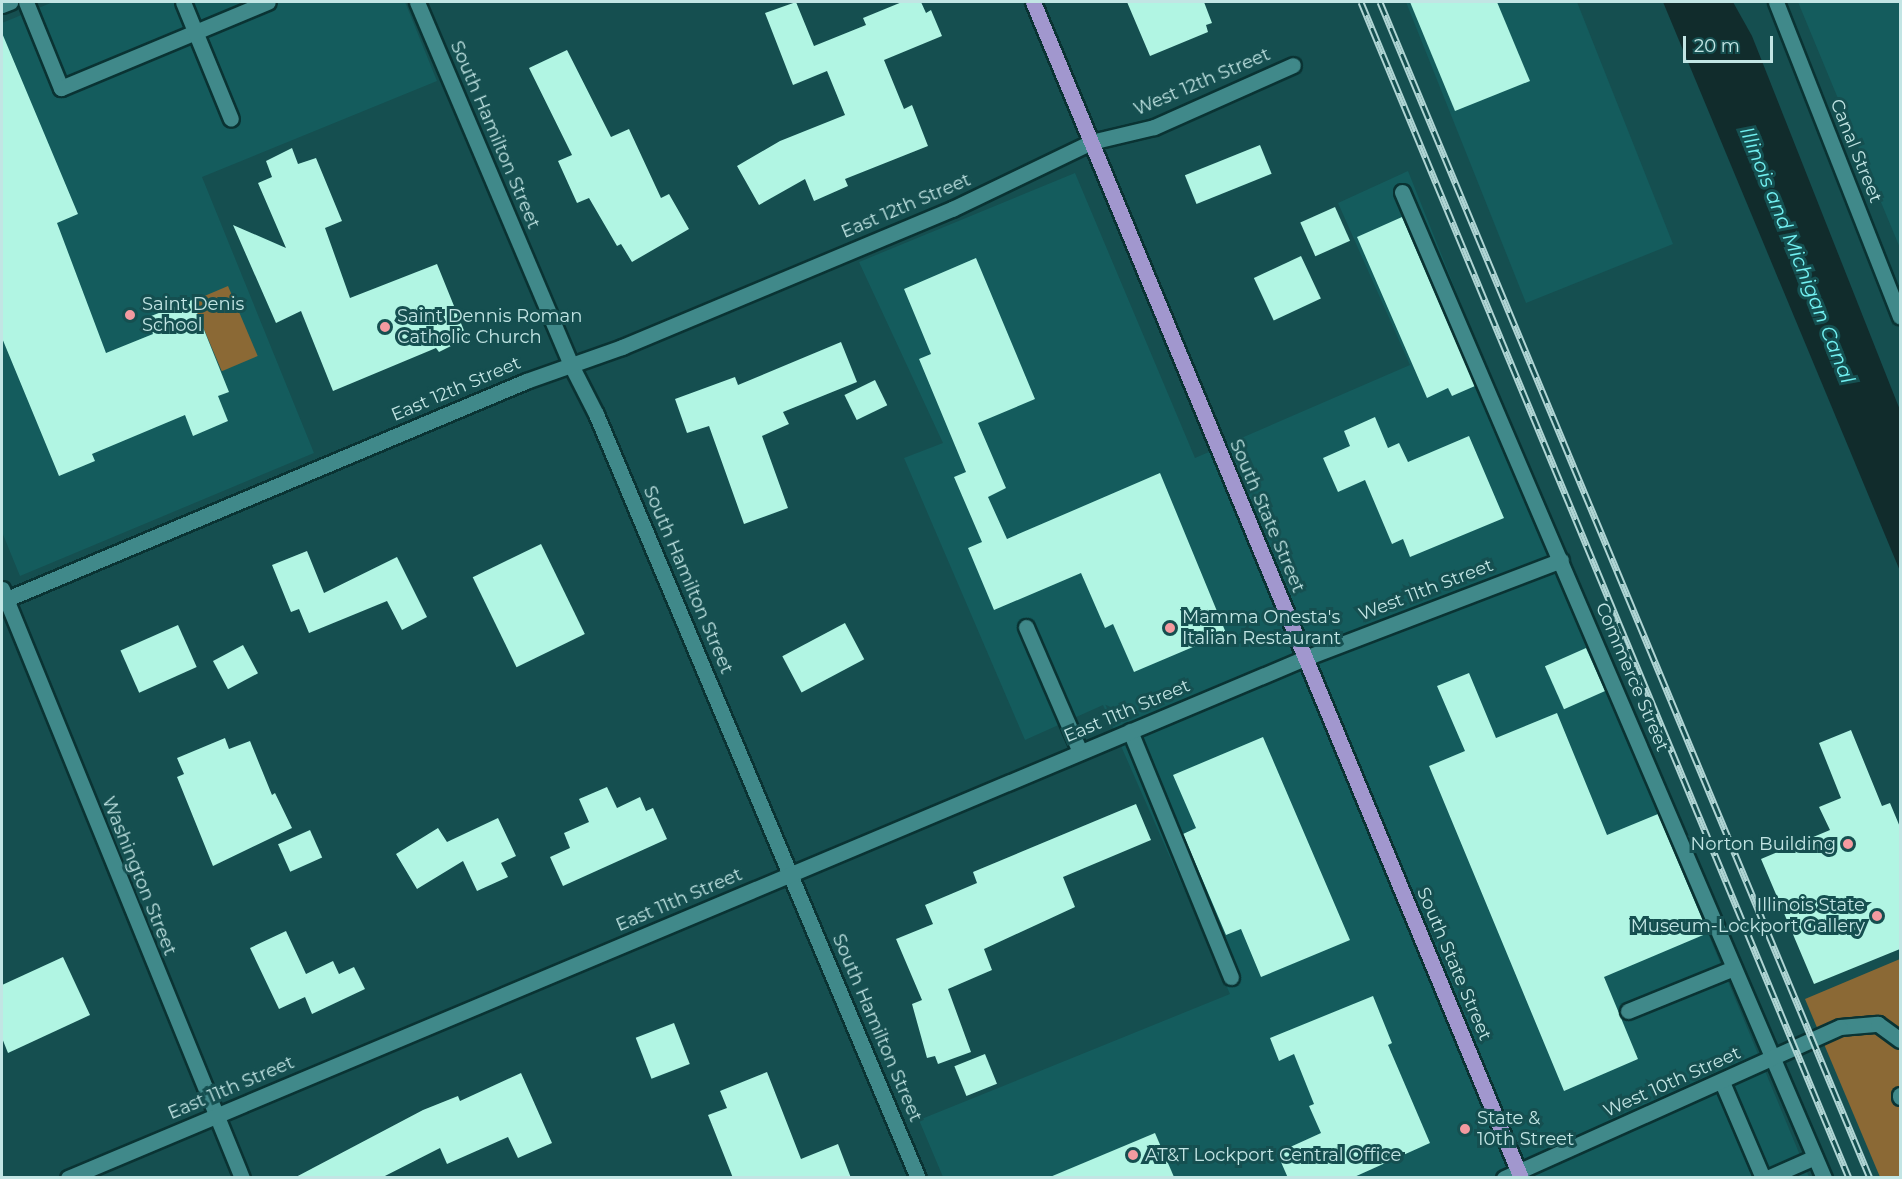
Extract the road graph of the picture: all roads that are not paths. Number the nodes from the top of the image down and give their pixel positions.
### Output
1 (10, 2) edge
2 (26, 2) edge
3 (183, 2) edge
4 (268, 2) edge
5 (417, 2) edge
6 (1033, 2) edge
7 (1776, 2) edge
8 (2, 5) edge
9 (195, 32) junction
10 (1293, 65) dead end
11 (231, 119) dead end
12 (1091, 142) junction
13 (1402, 192) dead end
14 (1900, 316) edge
15 (572, 365) junction
16 (1561, 560) junction
17 (3, 596) edge
18 (1026, 627) dead end
19 (1305, 658) junction
20 (1130, 731) junction
21 (1080, 752) junction
22 (792, 873) junction
23 (1734, 968) junction
24 (1231, 977) dead end
25 (1628, 1011) dead end
26 (1900, 1040) edge
27 (1772, 1059) junction
28 (1722, 1082) junction
29 (216, 1115) junction
30 (1815, 1157) junction
31 (1514, 1176) edge
32 (68, 1178) edge
33 (242, 1178) edge
34 (918, 1178) edge
35 (1765, 1178) edge
36 (1824, 1178) edge

1 - 8 street
2 - 9 street
3 - 9 street
4 - 9 street
5 - 15 street, South Hamilton Street
6 - 12 main road, South State Street
7 - 14 street, Canal Street
9 - 11 street
10 - 12 street, West 12th Street
12 - 15 street, East 12th Street
12 - 19 main road, South State Street
13 - 16 street, Commerce Street
15 - 17 street, East 12th Street
15 - 22 street, South Hamilton Street
16 - 19 street, West 11th Street
16 - 23 street, Commerce Street
17 - 29 street, Washington Street
18 - 21 street
19 - 20 street, East 11th Street
19 - 31 main road, South State Street
20 - 21 street, East 11th Street
20 - 24 street
21 - 22 street, East 11th Street
22 - 29 street, East 11th Street
22 - 34 street, South Hamilton Street
23 - 25 street
23 - 27 street, Commerce Street
26 - 27 street, West 10th Street
27 - 28 street, West 10th Street
27 - 30 street, Commerce Street
28 - 31 street, West 10th Street
28 - 35 street
29 - 32 street, East 11th Street
29 - 33 street, Washington Street
30 - 35 street
30 - 36 street, Commerce Street

